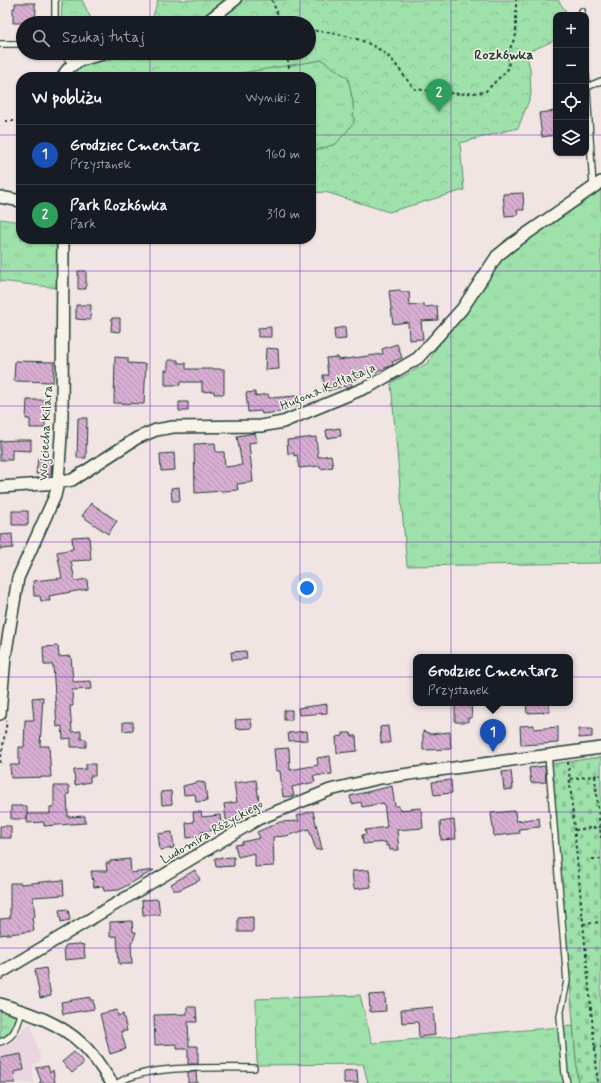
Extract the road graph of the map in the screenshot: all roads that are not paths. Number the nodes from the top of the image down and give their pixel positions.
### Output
1 (55, 0) edge
2 (235, 0) edge
3 (55, 16) edge
4 (214, 16) edge
5 (0, 44) edge
6 (16, 44) edge
7 (69, 60) edge
8 (85, 60) edge
9 (72, 64) junction
10 (65, 72) edge
11 (601, 81) edge
12 (589, 86) edge
13 (589, 107) edge
14 (597, 185) edge
15 (0, 197) edge
16 (16, 201) edge
17 (63, 244) edge
18 (58, 483) junction
19 (0, 487) edge
20 (4, 717) edge
21 (601, 748) edge
22 (548, 755) junction
23 (0, 973) edge
24 (0, 1004) edge
25 (22, 1011) junction
26 (0, 1042) edge
27 (254, 1068) dead end
28 (112, 1083) edge
29 (118, 1083) edge
30 (567, 1083) edge

1 - 3 lane
2 - 4 street
5 - 6 lane
7 - 9 lane
8 - 9 street
9 - 10 street
11 - 12 lane
13 - 14 lane
14 - 18 street, Hugona Kołłątaja
15 - 16 street
17 - 18 street, Wojciecha Kilara
18 - 19 street, Hugona Kołłątaja
18 - 20 street, Wojciecha Kilara
21 - 22 street, Ludomira Różyckiego
22 - 23 street, Ludomira Różyckiego
22 - 30 lane
24 - 25 street
25 - 26 lane
25 - 28 street
27 - 29 lane

